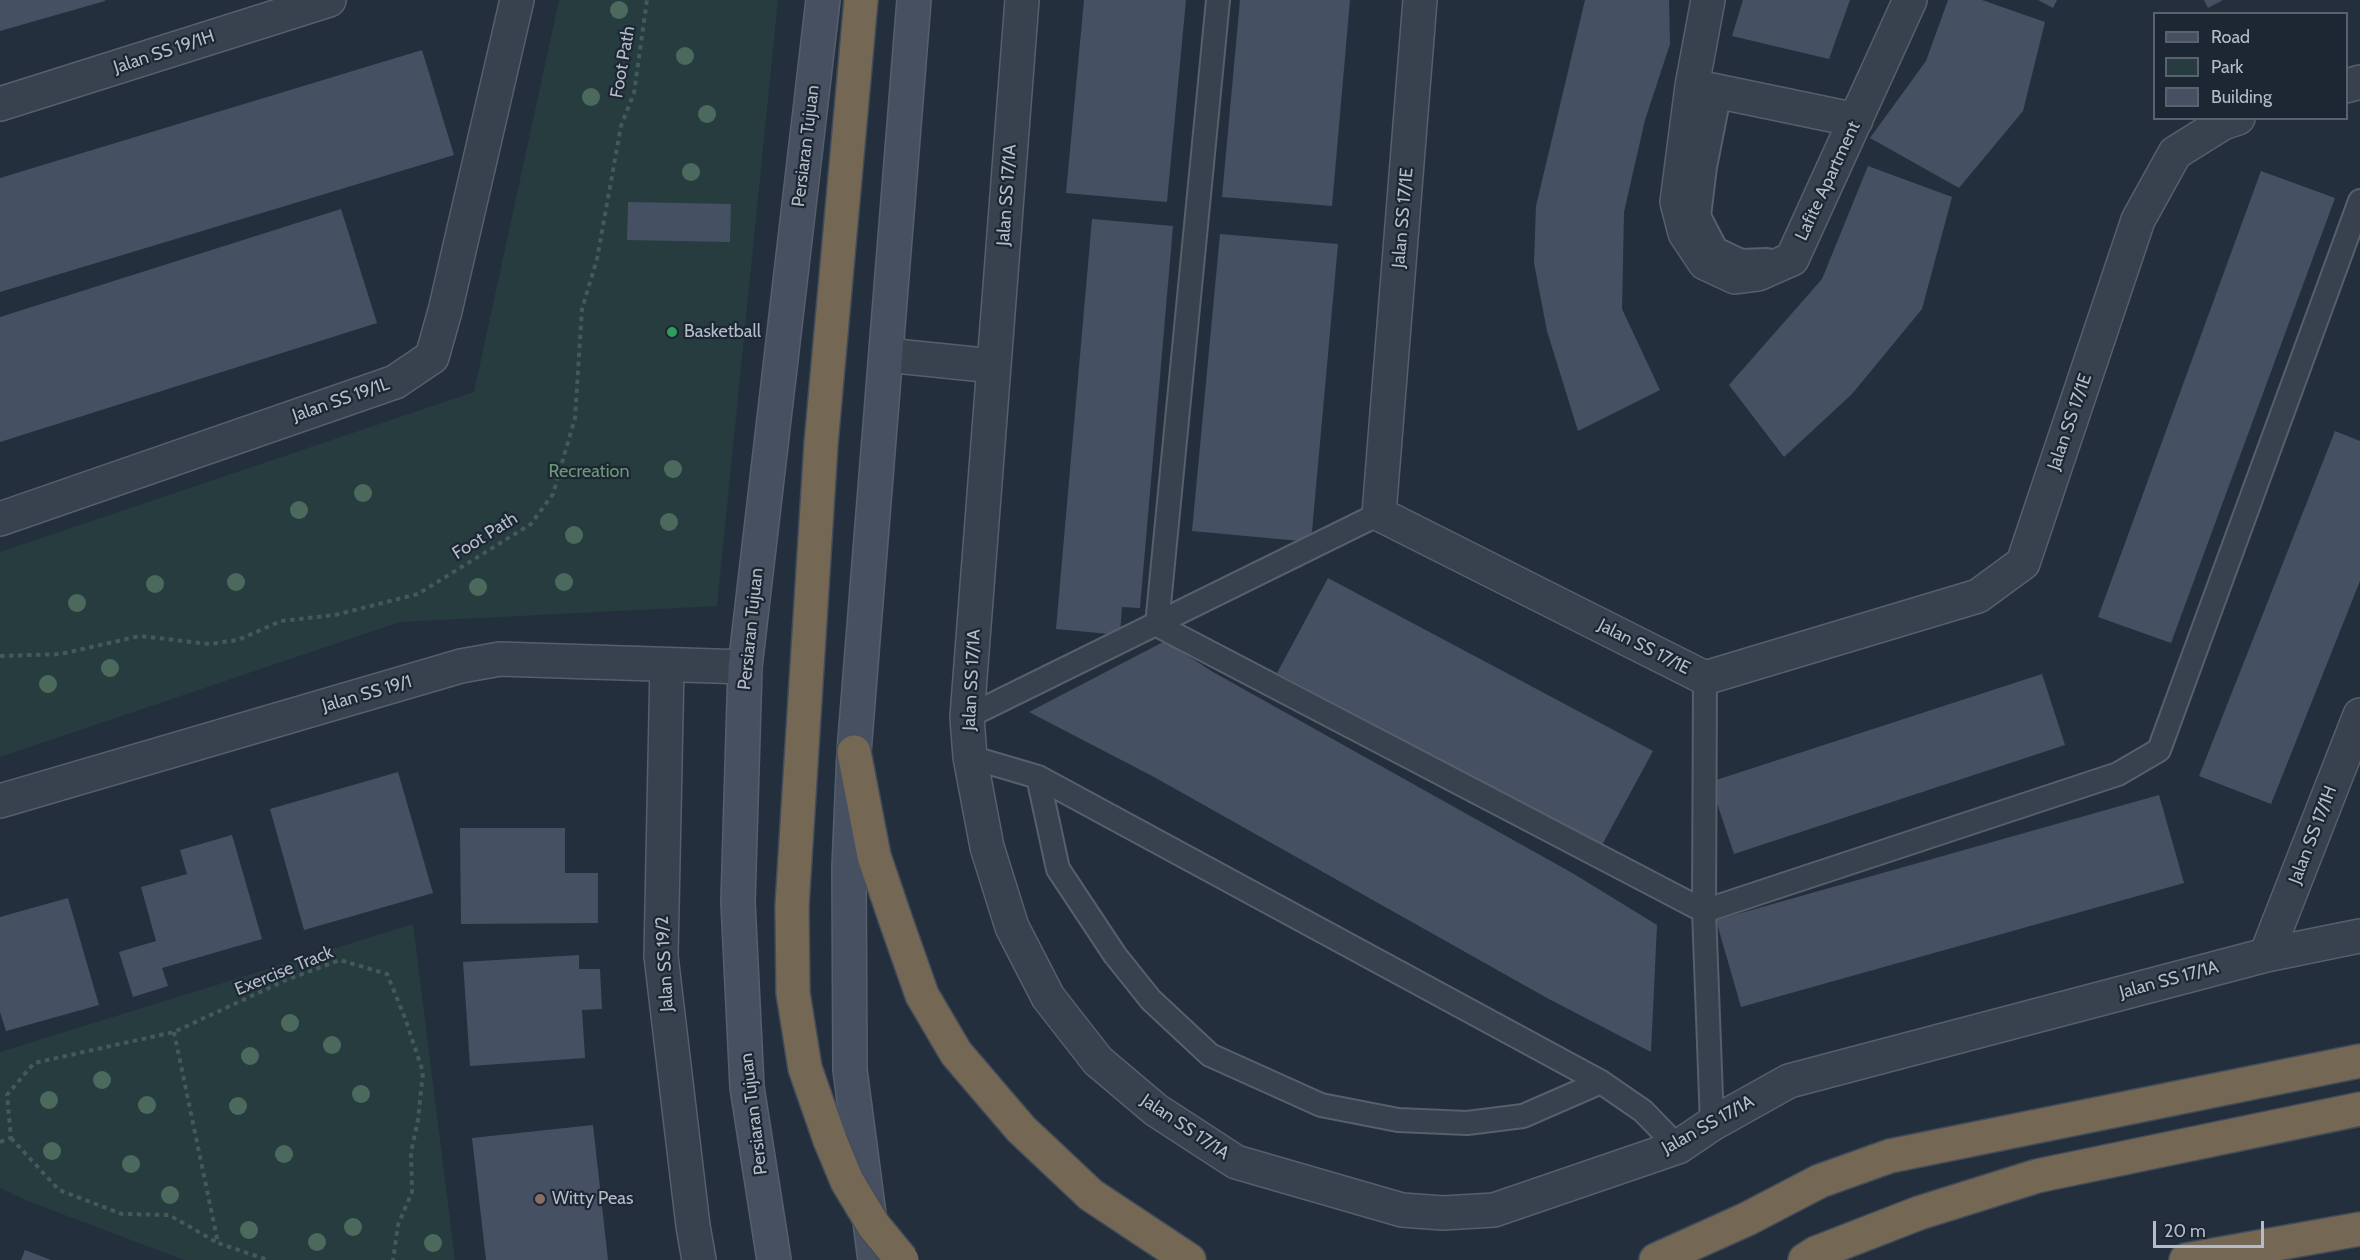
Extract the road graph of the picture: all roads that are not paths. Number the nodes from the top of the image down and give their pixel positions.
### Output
1 (329, 0) edge
2 (517, 0) edge
3 (823, 0) edge
4 (861, 0) edge
5 (914, 0) edge
6 (1022, 0) edge
7 (1218, 0) edge
8 (1420, 0) edge
9 (1708, 0) edge
10 (1910, 0) edge
11 (1706, 89) junction
12 (0, 104) edge
13 (1856, 120) junction
14 (2232, 120) edge
15 (2360, 201) edge
16 (886, 355) junction
17 (994, 366) junction
18 (1379, 514) junction
19 (0, 519) edge
20 (1157, 625) junction
21 (667, 665) junction
22 (745, 667) junction
23 (1705, 678) junction
24 (2360, 715) edge
25 (967, 717) junction
26 (854, 752) junction
27 (970, 758) junction
28 (1038, 777) junction
29 (0, 801) edge
30 (1704, 911) junction
31 (2360, 936) edge
32 (2266, 955) junction
33 (2360, 1061) edge
34 (1601, 1082) junction
35 (2360, 1108) edge
36 (1712, 1124) junction
37 (1677, 1147) junction
38 (2360, 1229) edge
39 (699, 1260) edge
40 (774, 1260) edge
41 (875, 1260) edge
42 (902, 1260) edge
43 (1189, 1260) edge
44 (1656, 1260) edge
45 (1804, 1260) edge
46 (2186, 1260) edge

1 - 12 street, Jalan SS 19/1H
2 - 19 street, Jalan SS 19/1L
3 - 22 main road, Persiaran Tujuan
4 - 42 highway, bridge
5 - 16 main road
6 - 17 street, Jalan SS 17/1A
7 - 20 lane
8 - 18 street, Jalan SS 17/1E
9 - 11 street, Lafite Apartment
10 - 13 street, Lafite Apartment
11 - 13 street
11 - 13 street, Lafite Apartment
14 - 23 street, Jalan SS 17/1E
15 - 30 lane
16 - 17 street
16 - 26 main road
17 - 25 street, Jalan SS 17/1A
18 - 20 lane
18 - 23 street, Jalan SS 17/1E
20 - 25 lane
20 - 30 lane
21 - 22 street, Jalan SS 19/1
21 - 29 street, Jalan SS 19/1
21 - 39 street, Jalan SS 19/2
22 - 40 main road, Persiaran Tujuan
23 - 30 lane
24 - 32 street, Jalan SS 17/1H
25 - 27 street, Jalan SS 17/1A
26 - 41 main road
26 - 43 highway
27 - 28 lane
27 - 37 street, Jalan SS 17/1A
28 - 34 lane
28 - 34 lane
30 - 36 lane
31 - 32 street, Jalan SS 17/1A
32 - 36 street, Jalan SS 17/1A
33 - 44 highway
34 - 37 lane
35 - 45 highway
36 - 37 street, Jalan SS 17/1A
38 - 46 highway

